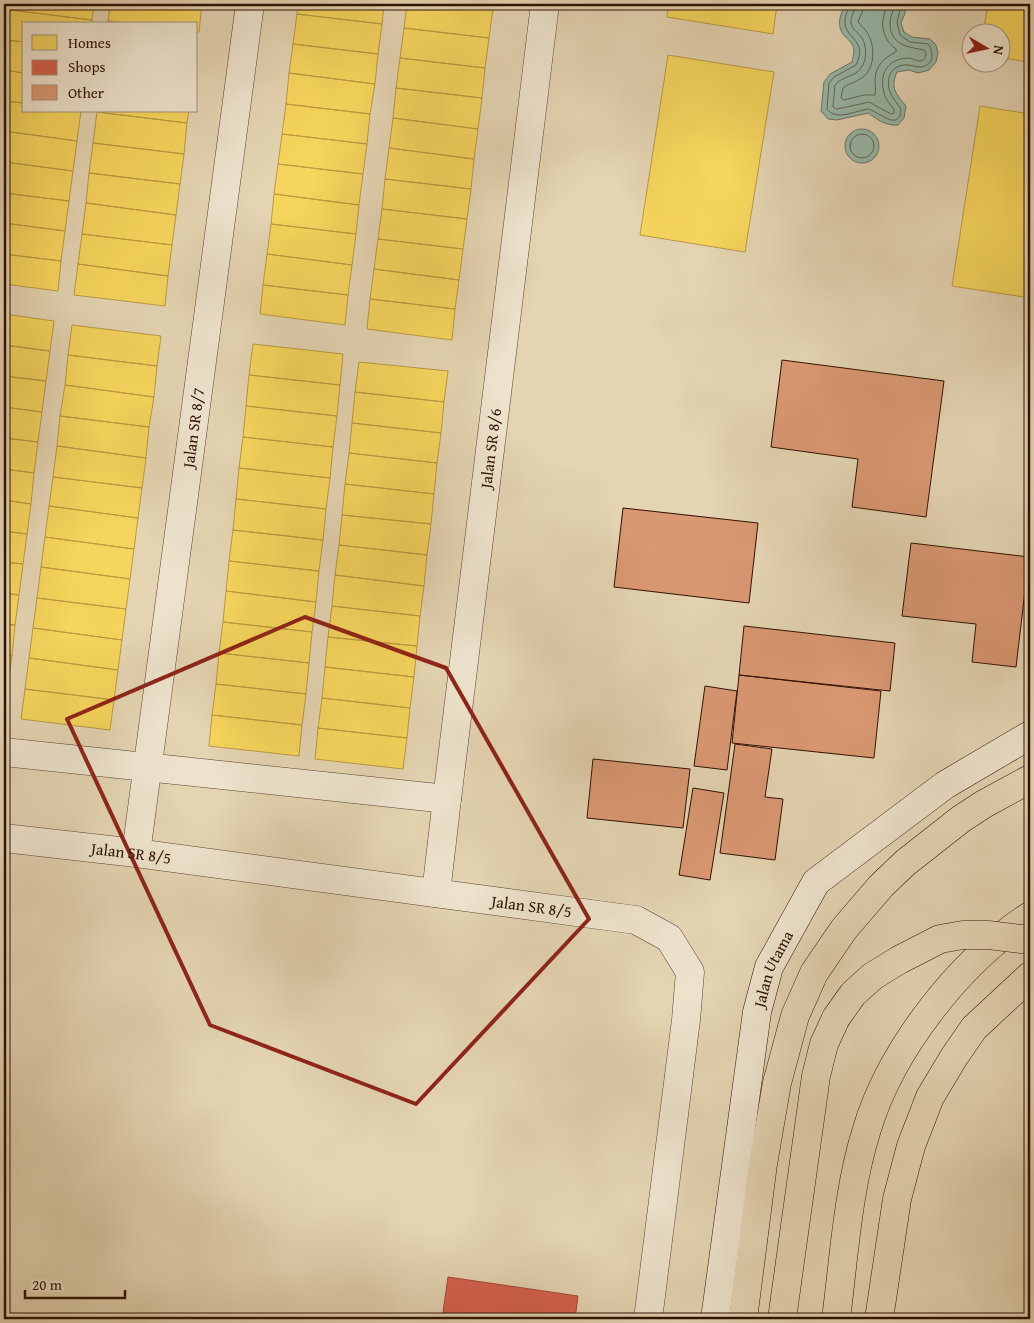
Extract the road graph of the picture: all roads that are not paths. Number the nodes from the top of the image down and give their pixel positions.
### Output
1 (250, 4) edge
2 (545, 4) edge
3 (1030, 735) edge
4 (4, 752) edge
5 (148, 768) junction
6 (1030, 779) edge
7 (447, 799) junction
8 (4, 838) edge
9 (136, 853) junction
10 (436, 893) junction
11 (1030, 916) edge
12 (1030, 940) edge
13 (1030, 976) edge
14 (648, 1319) edge
15 (715, 1319) edge
16 (743, 1319) edge
17 (782, 1319) edge
18 (836, 1319) edge
19 (879, 1319) edge

1 - 5 street, Jalan SR 8/7
2 - 7 street, Jalan SR 8/6
3 - 15 street, Jalan Utama
4 - 5 street
5 - 7 street
5 - 9 street, Jalan SR 8/7
6 - 16 highway
7 - 10 street, Jalan SR 8/6
8 - 9 street, Jalan SR 8/5
9 - 10 street, Jalan SR 8/5
10 - 14 street, Jalan SR 8/5
11 - 18 highway
12 - 17 highway, bridge
13 - 19 highway

